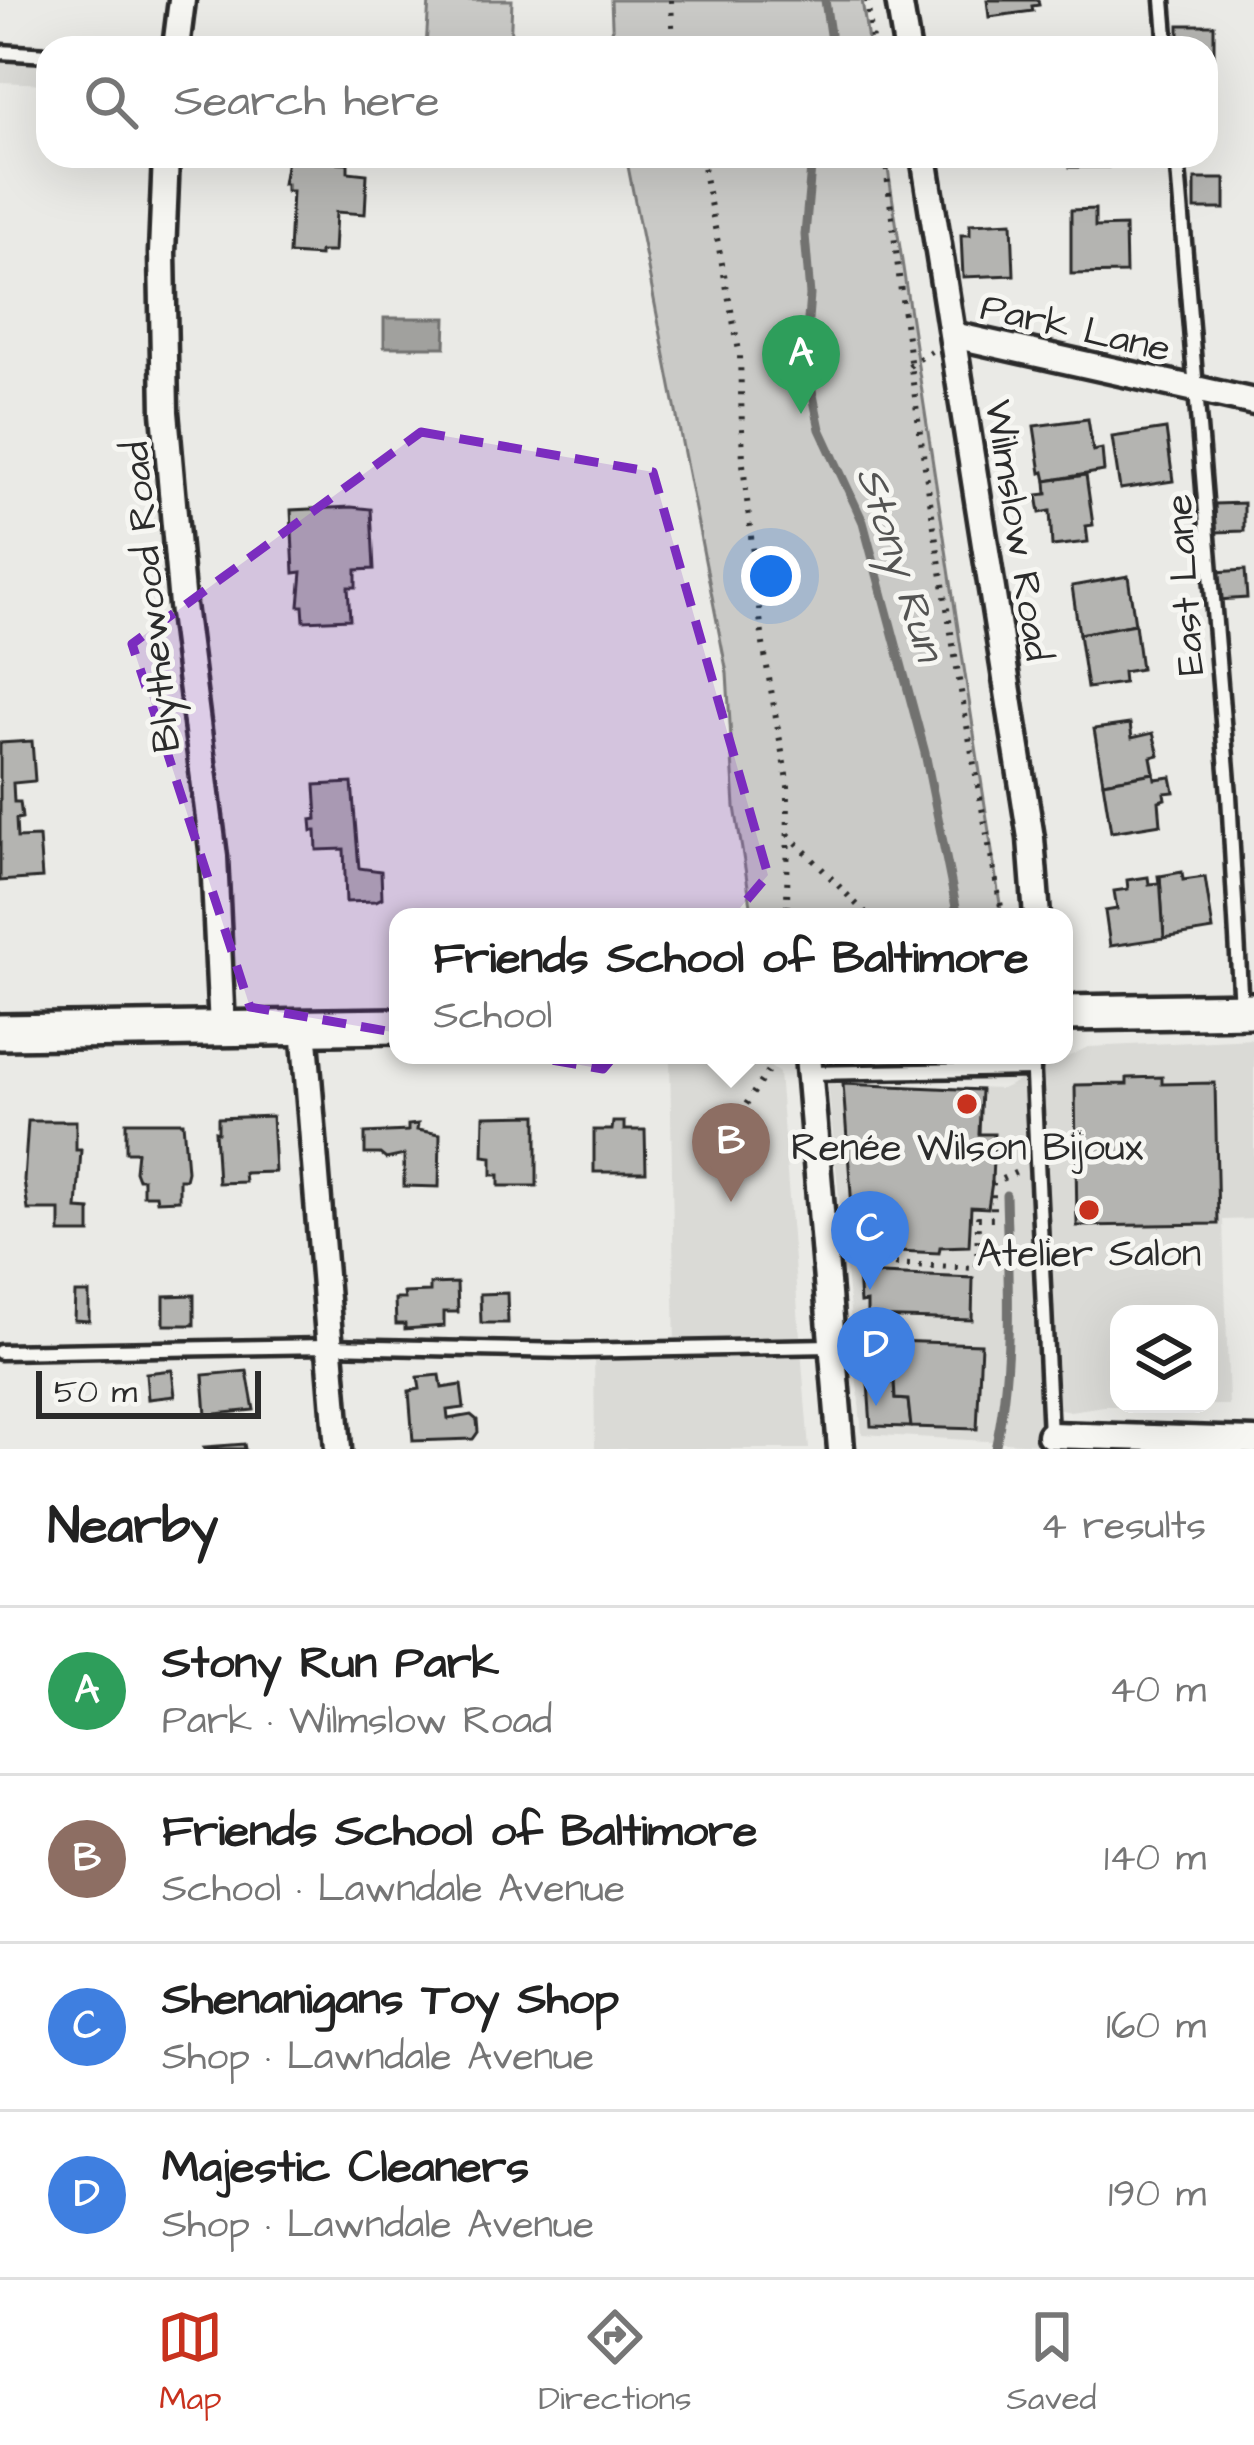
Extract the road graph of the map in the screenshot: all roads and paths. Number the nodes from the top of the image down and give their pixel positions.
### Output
1 (182, 0) edge
2 (671, 0) edge
3 (867, 0) edge
4 (899, 0) edge
5 (1163, 0) edge
6 (178, 36) edge
7 (672, 36) edge
8 (872, 36) edge
9 (905, 36) edge
10 (1166, 36) edge
11 (0, 52) edge
12 (36, 54) edge
13 (166, 168) edge
14 (703, 168) edge
15 (886, 168) edge
16 (926, 168) edge
17 (1178, 168) edge
18 (953, 334) junction
19 (1198, 391) junction
20 (1254, 402) edge
21 (788, 834) junction
22 (788, 908) edge
23 (859, 908) edge
24 (1001, 908) edge
25 (1036, 908) edge
26 (1247, 1010) edge
27 (1073, 1013) edge
28 (389, 1026) edge
29 (304, 1027) junction
30 (222, 1029) junction
31 (0, 1032) edge
32 (772, 1064) edge
33 (809, 1064) edge
34 (1033, 1064) edge
35 (724, 1132) dead end
36 (1018, 1172) dead end
37 (826, 1261) junction
38 (327, 1346) junction
39 (832, 1346) junction
40 (0, 1352) edge
41 (1050, 1435) joint
42 (1254, 1442) edge
43 (338, 1449) edge
44 (841, 1449) edge

1 - 6 street
2 - 7 path
3 - 8 path
4 - 9 street
5 - 10 lane
11 - 12 lane
13 - 30 street, Blythewood Road
14 - 21 path
15 - 24 path
16 - 18 street, Wilmslow Road
17 - 19 lane, East Lane
18 - 19 street, Park Lane
18 - 25 street, Wilmslow Road
19 - 20 street, Park Lane
19 - 26 lane, East Lane
21 - 22 path
21 - 23 path
26 - 27 street
28 - 29 street
29 - 30 street
29 - 38 street
30 - 31 street
32 - 35 path
33 - 37 street
34 - 41 lane
36 - 37 path
37 - 39 street
38 - 39 lane
38 - 40 lane
38 - 43 street
39 - 44 street
41 - 42 street

